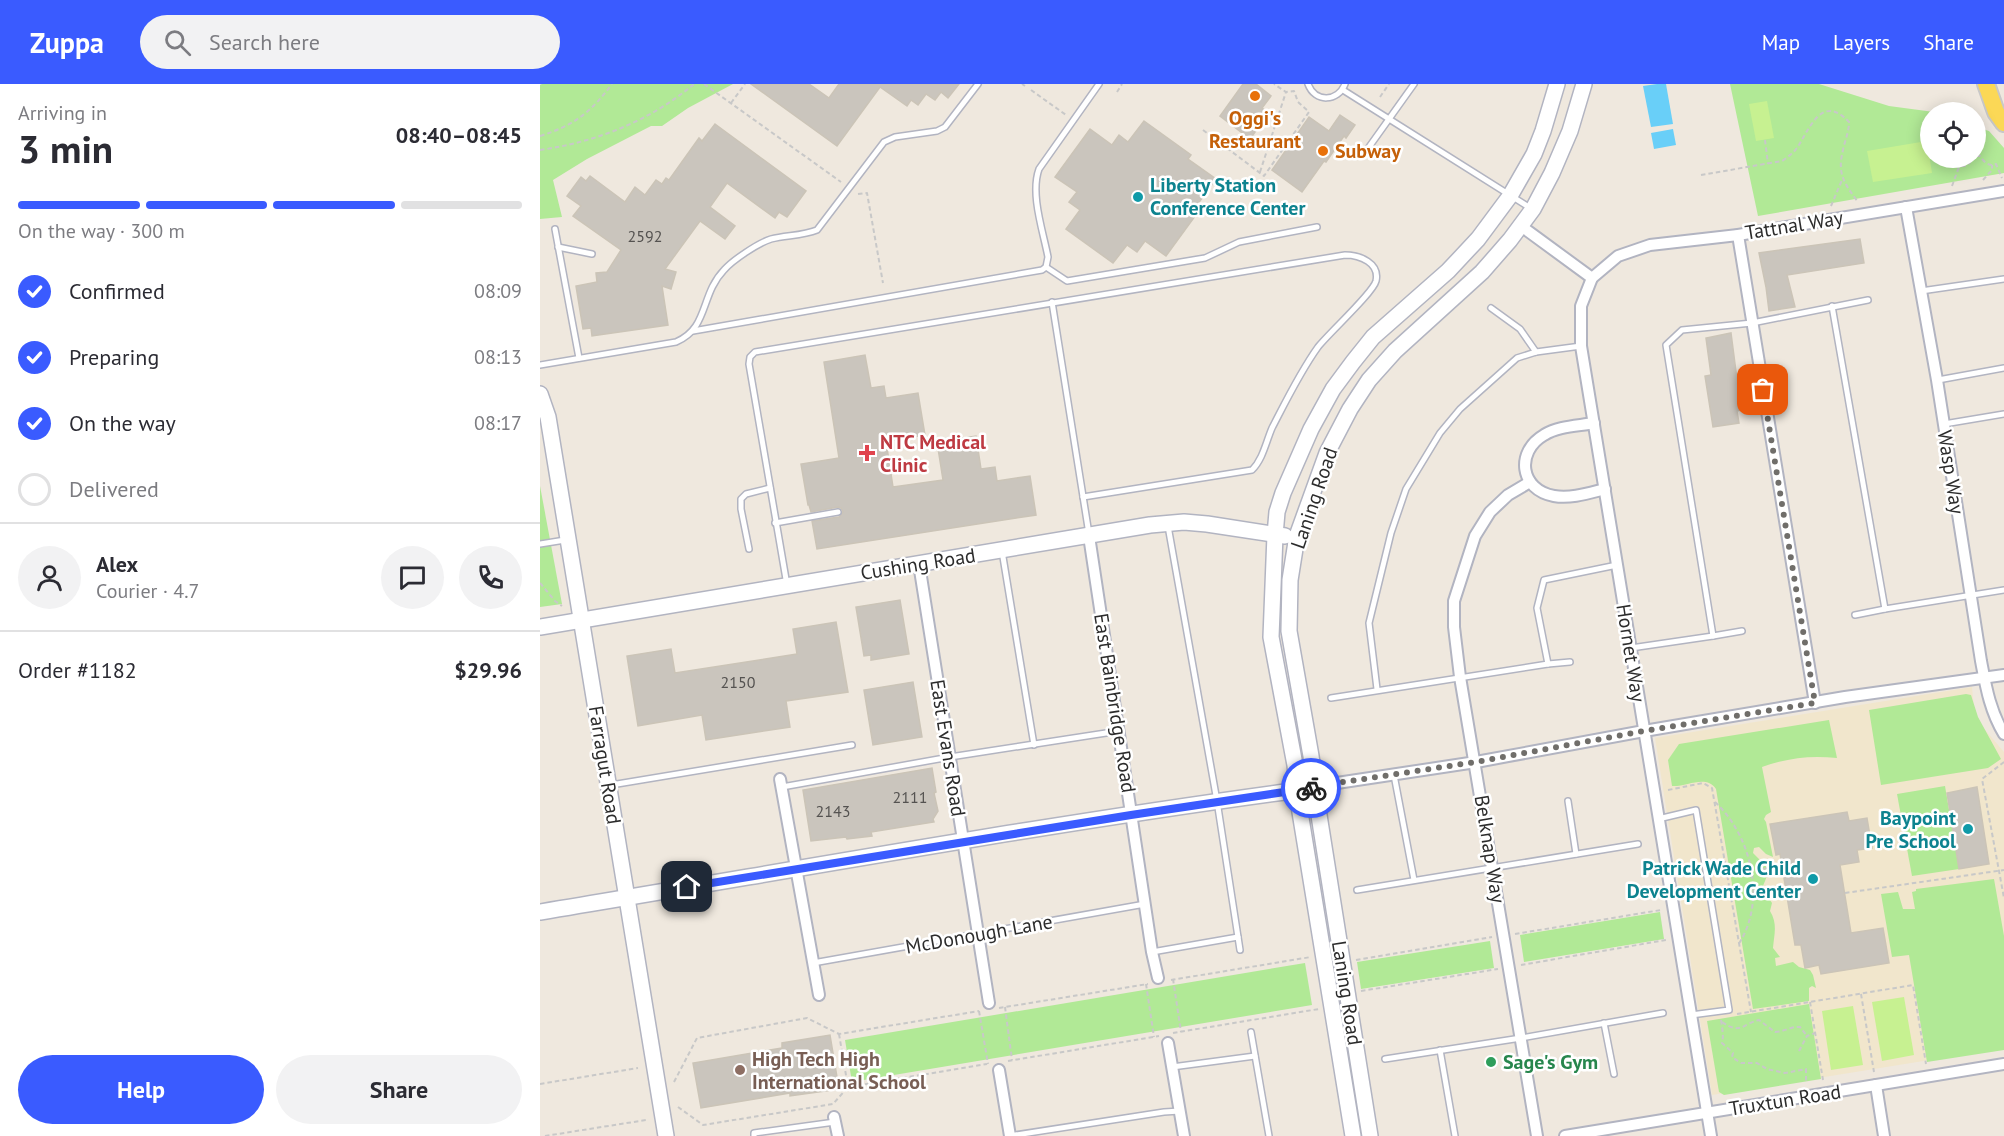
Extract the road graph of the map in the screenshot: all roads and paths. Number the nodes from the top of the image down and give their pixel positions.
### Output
1 (612, 84) edge
2 (694, 84) edge
3 (704, 84) edge
4 (745, 84) edge
5 (978, 84) edge
6 (1099, 84) edge
7 (1122, 84) edge
8 (1274, 84) edge
9 (1308, 84) edge
10 (1389, 84) edge
11 (1414, 84) edge
12 (1557, 84) edge
13 (1584, 84) edge
14 (1987, 84) edge
15 (1344, 87) edge
16 (2004, 88) edge
17 (1031, 90) dead end
18 (1117, 92) dead end
19 (1286, 92) junction
20 (1380, 97) dead end
21 (731, 103) junction
22 (1389, 119) junction
23 (1073, 120) junction
24 (2004, 123) edge
25 (1203, 130) dead end
26 (540, 136) edge
27 (1765, 140) dead end
28 (1369, 147) dead end
29 (540, 150) edge
30 (1986, 163) edge
31 (1768, 164) junction
32 (1992, 165) junction
33 (1958, 168) edge
34 (1259, 172) junction
35 (1701, 175) dead end
36 (2002, 178) dead end
37 (1842, 180) junction
38 (1983, 180) dead end
39 (1952, 186) dead end
40 (849, 187) junction
41 (2004, 191) edge
42 (1510, 196) junction
43 (1858, 202) dead end
44 (1831, 206) dead end
45 (1906, 207) junction
46 (1533, 209) junction
47 (1521, 226) junction
48 (1317, 227) dead end
49 (555, 229) dead end
50 (1738, 235) junction
51 (558, 247) junction
52 (592, 254) dead end
53 (1046, 267) junction
54 (1592, 278) junction
55 (2004, 280) edge
56 (883, 283) dead end
57 (1921, 291) junction
58 (1868, 300) dead end
59 (1052, 302) junction
60 (1833, 306) junction
61 (1491, 308) dead end
62 (1752, 323) junction
63 (693, 331) junction
64 (1581, 346) junction
65 (1536, 352) junction
66 (579, 358) junction
67 (540, 365) edge
68 (2004, 368) edge
69 (1937, 380) junction
70 (540, 394) edge
71 (2004, 414) edge
72 (1594, 423) junction
73 (1944, 424) junction
74 (1530, 482) junction
75 (770, 488) junction
76 (1605, 489) junction
77 (1083, 497) junction
78 (838, 512) dead end
79 (775, 522) junction
80 (1167, 523) junction
81 (1275, 535) junction
82 (1089, 536) junction
83 (1297, 536) junction
84 (568, 540) junction
85 (540, 544) edge
86 (749, 549) dead end
87 (1002, 550) junction
88 (919, 564) junction
89 (1617, 565) junction
90 (540, 583) edge
91 (788, 586) junction
92 (2004, 590) edge
93 (1970, 595) junction
94 (562, 606) dead end
95 (1885, 609) junction
96 (1855, 615) dead end
97 (581, 621) junction
98 (540, 627) edge
99 (1742, 631) dead end
100 (1713, 636) junction
101 (1631, 648) junction
102 (1570, 662) dead end
103 (1548, 664) junction
104 (2004, 675) edge
105 (1460, 677) junction
106 (1984, 678) junction
107 (1377, 689) junction
108 (1331, 698) dead end
109 (1815, 703) junction
110 (1119, 731) junction
111 (1644, 731) junction
112 (2004, 734) edge
113 (1034, 745) junction
114 (852, 746) dead end
115 (950, 757) junction
116 (1476, 762) junction
117 (2004, 762) edge
118 (1394, 775) junction
119 (781, 783) joint
120 (609, 786) junction
121 (1315, 788) junction
122 (1298, 790) junction
123 (1668, 790) dead end
124 (1216, 801) junction
125 (1568, 801) dead end
126 (1714, 801) junction
127 (1131, 815) junction
128 (1658, 819) junction
129 (963, 842) junction
130 (1638, 844) dead end
131 (1576, 854) junction
132 (1782, 866) dead end
133 (797, 868) junction
134 (1493, 868) junction
135 (2002, 870) edge
136 (1752, 871) junction
137 (1726, 875) junction
138 (1414, 880) junction
139 (1357, 890) dead end
140 (1845, 893) dead end
141 (627, 897) junction
142 (2004, 897) edge
143 (1145, 904) junction
144 (540, 912) edge
145 (977, 935) junction
146 (1238, 937) junction
147 (1738, 945) junction
148 (1240, 950) dead end
149 (1152, 952) junction
150 (813, 963) junction
151 (1158, 978) dead end
152 (1173, 980) dead end
153 (1146, 984) dead end
154 (1861, 994) junction
155 (819, 995) dead end
156 (1810, 1002) junction
157 (989, 1003) dead end
158 (1005, 1007) dead end
159 (979, 1011) dead end
160 (1751, 1012) junction
161 (1663, 1013) dead end
162 (1691, 1015) junction
163 (1731, 1015) dead end
164 (1713, 1018) dead end
165 (1722, 1022) junction
166 (1604, 1023) junction
167 (1181, 1032) dead end
168 (1251, 1032) dead end
169 (1815, 1033) junction
170 (839, 1034) dead end
171 (1154, 1036) dead end
172 (1807, 1036) junction
173 (1521, 1038) junction
174 (1168, 1043) dead end
175 (1440, 1050) junction
176 (1799, 1051) dead end
177 (1255, 1056) junction
178 (1385, 1059) dead end
179 (1012, 1060) dead end
180 (988, 1064) dead end
181 (1926, 1064) dead end
182 (2004, 1064) edge
183 (1172, 1067) junction
184 (638, 1068) dead end
185 (999, 1070) dead end
186 (1874, 1072) dead end
187 (1614, 1074) dead end
188 (1823, 1080) dead end
189 (1806, 1083) dead end
190 (540, 1084) edge
191 (1876, 1085) junction
192 (848, 1087) dead end
193 (1180, 1111) junction
194 (1706, 1112) junction
195 (835, 1119) joint
196 (646, 1120) dead end
197 (571, 1134) edge
198 (545, 1136) edge
199 (666, 1136) edge
200 (754, 1136) edge
201 (838, 1136) edge
202 (1009, 1136) edge
203 (1184, 1136) edge
204 (1269, 1136) edge
205 (1353, 1136) edge
206 (1371, 1136) edge
207 (1455, 1136) edge
208 (1537, 1136) edge
209 (1565, 1136) edge
210 (1711, 1136) edge
211 (1884, 1136) edge

1 - 26 path
2 - 29 path
3 - 21 path
4 - 21 path
5 - 40 lane
6 - 23 lane
7 - 18 path
8 - 19 path
9 - 15 lane
10 - 20 path
11 - 22 lane
12 - 42 street, Laning Road
13 - 46 street, Laning Road
14 - 16 main road
14 - 24 main road
15 - 22 lane
17 - 23 path
19 - 34 path
19 - 34 path
21 - 40 path
22 - 28 lane
22 - 42 lane
23 - 53 lane
25 - 34 path
27 - 31 path
30 - 32 path
31 - 35 path
31 - 37 path
32 - 36 path
32 - 38 path
33 - 39 path
37 - 43 path
37 - 44 path
40 - 56 path
40 - 63 lane
41 - 45 street, Tattnal Way
42 - 46 lane
42 - 81 street, Laning Road
45 - 50 street, Tattnal Way
45 - 57 street, Wasp Way
46 - 47 street, Laning Road
47 - 54 street
47 - 83 street, Laning Road
48 - 53 lane
49 - 51 lane
50 - 54 street, Tattnal Way
50 - 62 street
51 - 52 lane
51 - 66 lane
53 - 63 lane
54 - 64 street, Hornet Way
55 - 57 lane
57 - 69 street, Wasp Way
58 - 60 lane
59 - 75 lane
59 - 77 lane
59 - 77 lane
60 - 62 lane
60 - 95 lane
61 - 65 lane
62 - 100 lane
62 - 109 street
63 - 66 lane
64 - 65 lane
64 - 72 street, Hornet Way
65 - 107 lane
66 - 67 lane
68 - 69 lane
69 - 73 street, Wasp Way
70 - 84 street, Farragut Road
71 - 73 lane
72 - 74 street
72 - 76 street, Hornet Way
73 - 93 street, Wasp Way
74 - 76 street
74 - 105 street, Belknap Way
75 - 79 lane
75 - 86 lane
76 - 89 street, Hornet Way
77 - 82 lane
78 - 79 lane
79 - 91 lane
80 - 81 street, Cushing Road
80 - 82 street, Cushing Road
80 - 124 lane
81 - 83 street, Cushing Road
81 - 122 street, Laning Road
82 - 87 street, Cushing Road
82 - 110 street, East Bainbridge Road
83 - 121 street, Laning Road
84 - 85 lane
84 - 97 street, Farragut Road
87 - 88 street, Cushing Road
87 - 113 lane
88 - 91 street, Cushing Road
88 - 115 street, East Evans Road
89 - 101 street, Hornet Way
89 - 103 lane
90 - 94 path
91 - 97 street, Cushing Road
92 - 93 lane
93 - 95 lane
93 - 106 street, Wasp Way
95 - 96 lane
97 - 98 street, Cushing Road
97 - 120 street, Farragut Road
99 - 100 lane
100 - 101 lane
101 - 111 street, Hornet Way
102 - 103 lane
103 - 105 lane
104 - 106 street
105 - 107 lane
105 - 116 street, Belknap Way
106 - 109 street
106 - 112 street, Wasp Way
107 - 108 lane
109 - 111 street
110 - 113 lane
110 - 127 street, East Bainbridge Road
111 - 116 street
111 - 128 street, Hornet Way
113 - 115 lane
114 - 120 lane
115 - 119 lane
115 - 129 street, East Evans Road
116 - 118 street
116 - 134 street, Belknap Way
117 - 135 path
118 - 121 street
118 - 138 lane
119 - 133 street
120 - 141 street, Farragut Road
121 - 122 street
121 - 206 street, Laning Road
122 - 124 street
122 - 205 street, Laning Road
123 - 126 path
124 - 127 street
124 - 146 lane
125 - 131 lane
126 - 136 path
126 - 137 path
127 - 129 street
127 - 143 street, East Bainbridge Road
128 - 162 street, Hornet Way
128 - 162 lane
129 - 133 street
129 - 145 street, East Evans Road
130 - 131 lane
131 - 134 lane
132 - 136 path
133 - 141 street
133 - 150 street
134 - 138 lane
134 - 173 street, Belknap Way
135 - 140 path
135 - 142 path
136 - 137 path
136 - 147 path
137 - 147 path
138 - 139 lane
141 - 144 street
141 - 199 street, Farragut Road
143 - 145 lane, McDonough Lane
143 - 149 street, East Bainbridge Road
145 - 150 lane, McDonough Lane
145 - 157 street, East Evans Road
146 - 148 lane
146 - 149 lane
147 - 160 path
149 - 151 street, East Bainbridge Road
150 - 155 street
152 - 167 path
153 - 171 path
154 - 156 path
154 - 181 path
154 - 186 path
156 - 160 path
156 - 169 path
158 - 179 path
159 - 180 path
160 - 163 path
161 - 166 lane
162 - 194 street, Hornet Way
164 - 165 path
165 - 172 path
165 - 189 path
166 - 173 lane
166 - 187 lane
168 - 177 lane
169 - 172 path
169 - 188 path
170 - 192 path
172 - 176 path
173 - 175 lane
173 - 208 street, Belknap Way
174 - 183 street
175 - 178 lane
175 - 207 lane
177 - 183 lane
177 - 204 lane
182 - 191 street, Truxtun Road
183 - 193 street
184 - 190 path
185 - 202 street
191 - 194 street, Truxtun Road
191 - 211 street
193 - 202 lane
193 - 203 street
194 - 209 street, Truxtun Road
194 - 210 street, Hornet Way
195 - 200 lane
195 - 201 street
196 - 197 path
197 - 198 path

